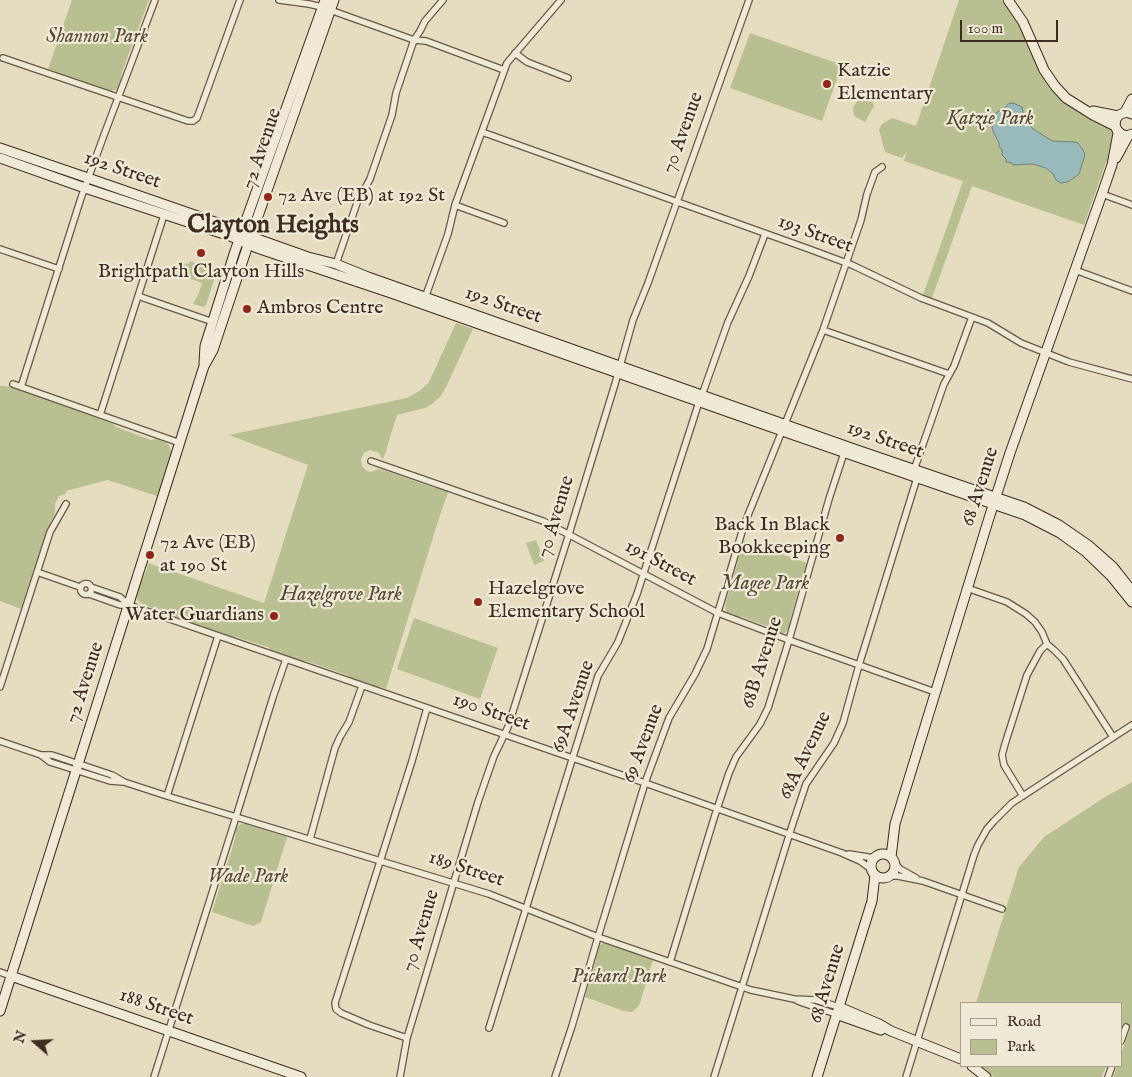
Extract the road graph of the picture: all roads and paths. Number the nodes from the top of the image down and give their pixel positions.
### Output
1 (155, 0) edge
2 (240, 0) edge
3 (279, 0) edge
4 (329, 0) edge
5 (334, 0) edge
6 (443, 0) edge
7 (561, 0) edge
8 (749, 0) edge
9 (1008, 0) edge
10 (326, 6) edge
11 (414, 40) junction
12 (515, 53) junction
13 (3, 58) dead end
14 (504, 70) junction
15 (568, 78) dead end
16 (118, 97) junction
17 (1132, 99) edge
18 (1081, 108) junction
19 (1125, 114) edge
20 (1117, 130) junction
21 (482, 132) junction
22 (1130, 135) edge
23 (0, 148) edge
24 (0, 158) edge
25 (1112, 165) junction
26 (882, 167) dead end
27 (88, 178) junction
28 (85, 188) junction
29 (1102, 194) junction
30 (676, 201) junction
31 (455, 205) junction
32 (1132, 205) edge
33 (164, 215) junction
34 (504, 223) dead end
35 (765, 234) junction
36 (240, 236) junction
37 (249, 240) junction
38 (0, 249) edge
39 (846, 263) junction
40 (336, 264) junction
41 (59, 269) junction
42 (1075, 270) junction
43 (1132, 291) edge
44 (138, 296) junction
45 (425, 298) junction
46 (972, 317) junction
47 (213, 322) junction
48 (823, 330) junction
49 (1046, 353) junction
50 (204, 366) junction
51 (619, 370) junction
52 (949, 374) junction
53 (1132, 379) edge
54 (13, 384) dead end
55 (21, 387) junction
56 (700, 398) junction
57 (100, 414) junction
58 (784, 428) junction
59 (180, 443) junction
60 (844, 453) junction
61 (371, 461) dead end
62 (916, 474) junction
63 (994, 501) junction
64 (66, 504) dead end
65 (569, 534) junction
66 (37, 572) junction
67 (644, 575) junction
68 (967, 588) junction
69 (1132, 590) edge
70 (1132, 602) edge
71 (129, 605) junction
72 (718, 613) junction
73 (218, 636) junction
74 (789, 640) junction
75 (1047, 644) junction
76 (286, 659) junction
77 (859, 665) junction
78 (362, 686) junction
79 (0, 687) edge
80 (935, 692) junction
81 (427, 708) junction
82 (1132, 725) edge
83 (504, 734) junction
84 (1112, 737) junction
85 (0, 741) edge
86 (573, 758) junction
87 (77, 767) junction
88 (645, 783) junction
89 (167, 796) junction
90 (1023, 796) junction
91 (717, 809) junction
92 (236, 818) junction
93 (895, 824) junction
94 (789, 834) junction
95 (310, 840) junction
96 (842, 853) junction
97 (878, 856) junction
98 (380, 860) junction
99 (892, 860) junction
100 (873, 872) junction
101 (886, 877) junction
102 (922, 881) junction
103 (453, 884) junction
104 (962, 895) junction
105 (872, 901) junction
106 (1002, 909) dead end
107 (526, 910) junction
108 (598, 937) junction
109 (670, 962) junction
110 (0, 972) edge
111 (11, 976) junction
112 (742, 987) junction
113 (0, 1011) edge
114 (837, 1011) junction
115 (1126, 1027) dead end
116 (489, 1028) dead end
117 (168, 1031) junction
118 (407, 1038) junction
119 (1122, 1038) edge
120 (917, 1041) junction
121 (960, 1059) edge
122 (973, 1067) edge
123 (154, 1077) edge
124 (301, 1077) edge
125 (400, 1077) edge
126 (555, 1077) edge
127 (714, 1077) edge
128 (817, 1077) edge
129 (906, 1077) edge
130 (986, 1077) edge

1 - 16 street
2 - 16 street
3 - 10 street
4 - 10 main road
5 - 10 main road, 72 Avenue
6 - 11 street
7 - 12 street
8 - 30 street, 70 Avenue
9 - 18 main road
10 - 11 street
10 - 36 main road, 72 Avenue
10 - 37 main road, 72 Avenue
11 - 14 street
11 - 40 street
12 - 14 street
12 - 15 street
13 - 16 street
14 - 21 street
16 - 27 street
17 - 19 main road
18 - 19 main road
18 - 20 main road
19 - 20 main road, 68 Avenue
20 - 22 main road
20 - 25 main road, 68 Avenue
21 - 30 street, 193 Street
21 - 31 street
22 - 25 main road, 68 Avenue
23 - 27 main road, 192 Street
24 - 28 main road, 192 Street
25 - 29 main road, 68 Avenue
26 - 39 street, 69 Avenue
27 - 28 street
27 - 36 main road, 192 Street
28 - 33 main road, 192 Street
28 - 41 street
29 - 32 street
29 - 42 main road, 68 Avenue
30 - 35 street, 193 Street
30 - 51 street, 70 Avenue
31 - 34 street
31 - 45 street
33 - 36 main road, 192 Street
33 - 44 street
35 - 39 street, 193 Street
35 - 56 street, 69A Avenue
36 - 37 main road, 192 Street
36 - 47 main road, 72 Avenue
37 - 40 main road, 192 Street
37 - 50 main road, 72 Avenue
37 - 51 main road, 192 Street
38 - 41 street
39 - 46 street, 193 Street
39 - 48 street, 69 Avenue
40 - 45 main road, 192 Street
41 - 55 street
42 - 43 street
42 - 49 main road, 68 Avenue
44 - 47 street
44 - 57 street
45 - 51 main road, 192 Street
46 - 49 street, 193 Street
46 - 52 street, 68A Avenue
47 - 50 main road, 72 Avenue
48 - 52 street
48 - 58 street, 69 Avenue
49 - 53 street, 193 Street
49 - 63 main road, 68 Avenue
50 - 59 main road, 72 Avenue
51 - 56 main road, 192 Street
51 - 65 street, 70 Avenue
52 - 62 street, 68A Avenue
54 - 55 street
55 - 57 street
56 - 58 main road, 192 Street
56 - 58 main road, 192 Street
56 - 67 street, 69A Avenue
57 - 59 street
58 - 60 main road, 192 Street
58 - 62 main road, 192 Street
58 - 72 street, 69 Avenue
59 - 71 main road, 72 Avenue
60 - 62 main road, 192 Street
60 - 74 street, 68B Avenue
61 - 65 street, 191 Street
62 - 63 main road, 192 Street
62 - 77 street, 68A Avenue
63 - 68 main road, 68 Avenue
63 - 69 main road
63 - 70 main road
64 - 66 street
65 - 67 street, 191 Street
65 - 83 street, 70 Avenue
66 - 71 street, 190 Street
66 - 79 street
67 - 72 street, 191 Street
67 - 86 street, 69A Avenue
68 - 75 street
68 - 80 main road, 68 Avenue
71 - 73 street, 190 Street
71 - 87 main road, 72 Avenue
72 - 74 street, 191 Street
72 - 88 street, 69 Avenue
73 - 76 street, 190 Street
73 - 89 street
74 - 77 street, 191 Street
74 - 91 street, 68B Avenue
75 - 84 street
75 - 90 street
76 - 78 street, 190 Street
76 - 92 street
77 - 80 street, 191 Street
77 - 94 street, 68A Avenue
78 - 81 street, 190 Street
78 - 95 street
80 - 93 main road, 68 Avenue
81 - 83 street, 190 Street
81 - 98 street
82 - 84 street
83 - 86 street, 190 Street
83 - 103 street, 70 Avenue
84 - 90 street
85 - 87 street, 189 Street
86 - 88 street, 190 Street
86 - 107 street, 69A Avenue
87 - 89 street, 189 Street
87 - 111 main road, 72 Avenue
88 - 91 street, 190 Street
88 - 108 street, 69 Avenue
89 - 92 street, 189 Street
90 - 104 street
91 - 94 street, 190 Street
91 - 109 street, 68B Avenue
92 - 95 street, 189 Street
92 - 117 street
93 - 97 main road, 68 Avenue
93 - 99 main road, 68 Avenue
94 - 96 street, 190 Street
94 - 112 street, 68A Avenue
95 - 98 street, 189 Street
96 - 97 street, 190 Street
96 - 100 street, 190 Street
97 - 99 main road
97 - 100 main road
98 - 103 street, 189 Street
98 - 118 street
99 - 101 main road
99 - 102 street
100 - 101 main road
100 - 105 main road, 68 Avenue
101 - 102 street
101 - 105 main road, 68 Avenue
102 - 104 street
103 - 107 street, 189 Street
103 - 118 street, 70 Avenue
104 - 106 street
104 - 120 street
105 - 114 main road, 68 Avenue
107 - 108 street, 189 Street
107 - 116 street, 69A Avenue
108 - 109 street, 189 Street
108 - 126 street, 69 Avenue
109 - 112 street, 189 Street
110 - 111 street, 188 Street
111 - 113 main road, 72 Avenue
111 - 117 main road, 188 Street
112 - 114 street, 189 Street
112 - 127 street, 68A Avenue
114 - 120 main road, 189 Street
114 - 128 main road, 68 Avenue
115 - 119 street
117 - 123 street
117 - 124 main road, 188 Street
118 - 125 street, 70 Avenue
120 - 121 main road, 189 Street
120 - 129 street
122 - 130 main road

